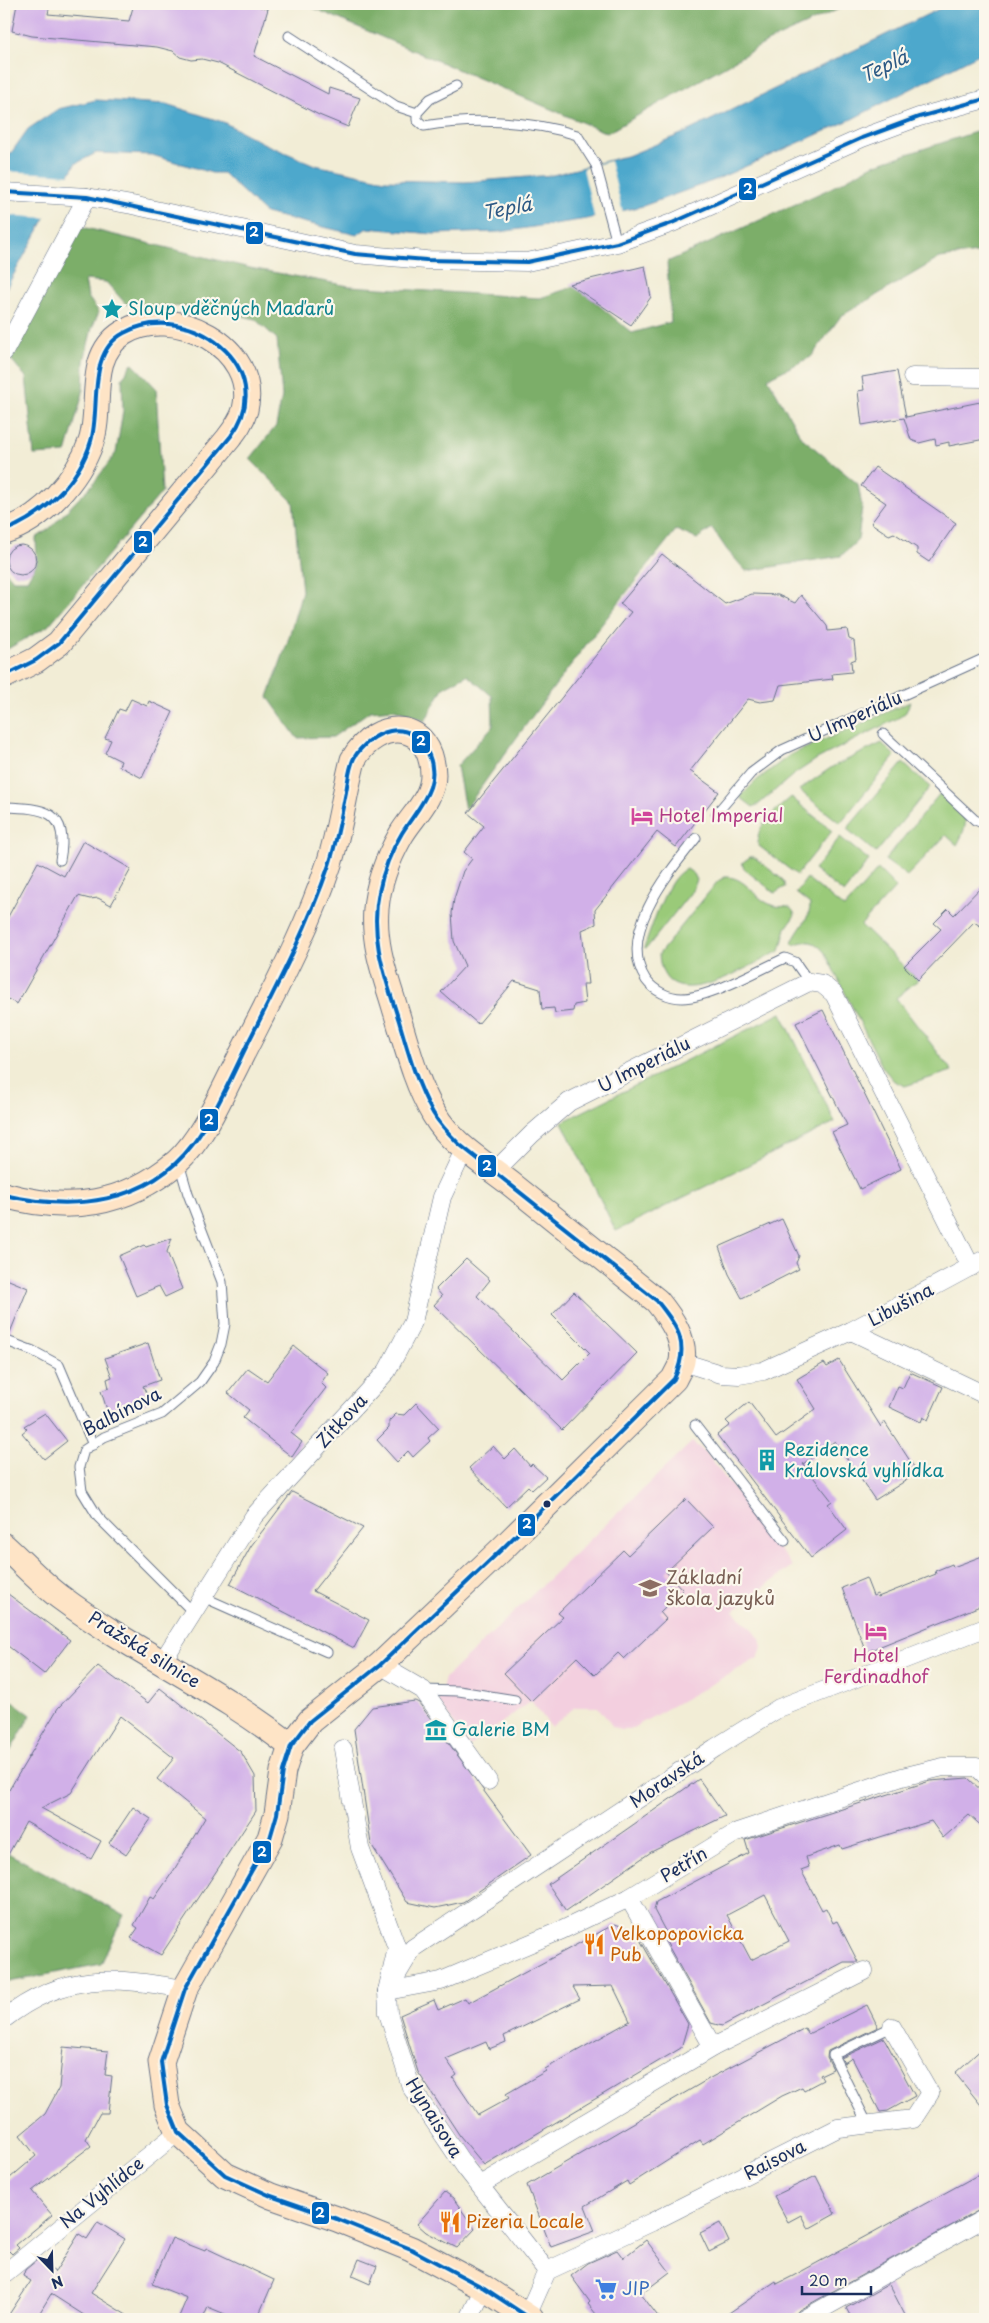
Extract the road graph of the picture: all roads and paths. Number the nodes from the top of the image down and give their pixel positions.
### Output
1 (289, 36) dead end
2 (456, 86) dead end
3 (985, 99) edge
4 (417, 113) junction
5 (4, 192) edge
6 (87, 197) junction
7 (617, 243) junction
8 (4, 352) edge
9 (912, 377) dead end
10 (985, 378) edge
11 (4, 531) edge
12 (985, 658) edge
13 (4, 676) edge
14 (883, 734) dead end
15 (4, 807) edge
16 (716, 814) dead end
17 (985, 824) edge
18 (696, 838) dead end
19 (60, 860) dead end
20 (809, 982) junction
21 (464, 1150) junction
22 (179, 1161) junction
23 (495, 1171) junction
24 (4, 1196) edge
25 (978, 1263) edge
26 (851, 1331) junction
27 (4, 1340) edge
28 (682, 1362) junction
29 (985, 1395) edge
30 (695, 1425) dead end
31 (93, 1445) junction
32 (785, 1541) dead end
33 (4, 1546) edge
34 (208, 1590) junction
35 (194, 1614) junction
36 (985, 1628) edge
37 (327, 1652) dead end
38 (162, 1662) junction
39 (380, 1665) junction
40 (423, 1690) junction
41 (515, 1700) dead end
42 (291, 1746) junction
43 (342, 1748) dead end
44 (985, 1775) edge
45 (488, 1781) dead end
46 (629, 1898) junction
47 (864, 1971) dead end
48 (185, 1989) junction
49 (387, 1991) junction
50 (4, 2019) edge
51 (892, 2027) joint
52 (713, 2047) junction
53 (868, 2124) junction
54 (178, 2132) junction
55 (480, 2185) junction
56 (985, 2218) edge
57 (547, 2270) junction
58 (4, 2274) edge
59 (484, 2288) junction
60 (529, 2318) edge
61 (469, 2319) edge
62 (804, 2319) edge

1 - 4 lane
2 - 4 lane
3 - 7 street
4 - 7 lane
5 - 6 street
6 - 7 street
6 - 8 street
9 - 10 street
11 - 13 street
12 - 16 lane, U Imperiálu
14 - 17 lane
15 - 19 lane
18 - 20 lane
20 - 23 street, U Imperiálu
20 - 25 street
21 - 22 street
21 - 23 street
21 - 34 street, Zítkova
22 - 24 street
22 - 31 lane, Balbínova
23 - 28 street
25 - 26 street, Libušina
26 - 28 street, Libušina
26 - 29 street
27 - 31 lane
28 - 39 street
30 - 32 lane
31 - 35 lane, Balbínova
33 - 38 street, Pražská silnice
34 - 35 street, Zítkova
34 - 37 lane
35 - 38 street, Zítkova
36 - 49 street, Moravská
38 - 42 street, Pražská silnice
39 - 40 street
39 - 42 street
40 - 41 lane
40 - 45 street
42 - 48 street
43 - 49 street, Hynaisova
44 - 46 street, Petřín
46 - 49 street, Petřín
46 - 52 street
47 - 52 street
48 - 50 street
48 - 54 street
49 - 55 street, Hynaisova
51 - 53 lane
51 - 53 street, Raisova
52 - 55 street
53 - 57 street, Raisova
54 - 58 street, Na Vyhlídce
54 - 59 street
55 - 57 street, Hynaisova
56 - 62 street
57 - 60 street
59 - 60 street
59 - 61 street

